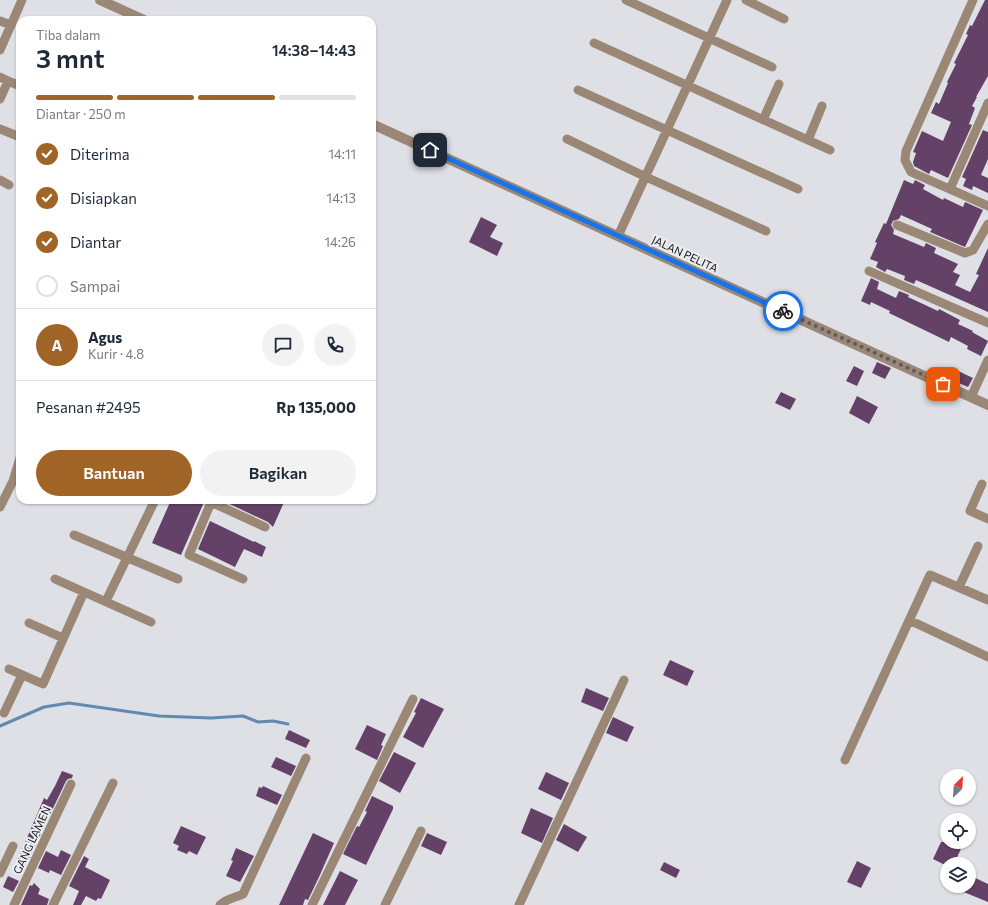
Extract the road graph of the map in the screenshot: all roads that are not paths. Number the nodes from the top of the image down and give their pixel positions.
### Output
1 (22, 0) edge
2 (100, 0) edge
3 (626, 0) edge
4 (727, 0) edge
5 (746, 0) edge
6 (973, 0) edge
7 (135, 16) edge
8 (784, 19) dead end
9 (0, 20) edge
10 (11, 25) junction
11 (710, 38) junction
12 (594, 43) dead end
13 (0, 50) edge
14 (772, 67) dead end
15 (4, 79) edge
16 (16, 84) edge
17 (779, 84) dead end
18 (688, 85) junction
19 (578, 90) dead end
20 (0, 99) edge
21 (988, 103) edge
22 (822, 106) dead end
23 (763, 120) junction
24 (376, 126) edge
25 (0, 129) edge
26 (667, 131) junction
27 (16, 136) edge
28 (567, 139) dead end
29 (808, 140) junction
30 (830, 150) dead end
31 (646, 176) junction
32 (0, 180) edge
33 (9, 185) dead end
34 (798, 189) dead end
35 (950, 189) junction
36 (988, 206) edge
37 (988, 224) edge
38 (897, 225) dead end
39 (766, 231) dead end
40 (618, 236) junction
41 (869, 271) dead end
42 (988, 323) edge
43 (988, 360) edge
44 (971, 397) junction
45 (988, 405) edge
46 (16, 471) edge
47 (982, 484) dead end
48 (153, 504) edge
49 (211, 504) edge
50 (218, 504) edge
51 (0, 508) edge
52 (988, 519) edge
53 (265, 527) dead end
54 (74, 534) dead end
55 (978, 546) dead end
56 (127, 557) junction
57 (55, 579) dead end
58 (178, 579) dead end
59 (243, 579) dead end
60 (959, 587) junction
61 (84, 592) junction
62 (988, 600) edge
63 (106, 601) junction
64 (909, 620) junction
65 (151, 622) dead end
66 (29, 623) dead end
67 (63, 638) junction
68 (988, 657) edge
69 (9, 669) dead end
70 (22, 675) junction
71 (624, 680) dead end
72 (413, 699) dead end
73 (4, 712) dead end
74 (306, 758) dead end
75 (845, 760) dead end
76 (113, 783) dead end
77 (71, 784) dead end
78 (421, 831) dead end
79 (13, 846) dead end
80 (0, 873) edge
81 (14, 905) edge
82 (53, 905) edge
83 (220, 905) edge
84 (312, 905) edge
85 (385, 905) edge
86 (519, 905) edge

1 - 10 street
2 - 7 street
3 - 11 street
4 - 11 street
5 - 8 street
6 - 35 street
9 - 10 street
10 - 13 street
11 - 14 street
11 - 18 street
12 - 18 street
15 - 16 street
15 - 20 street
17 - 23 street
18 - 23 street
18 - 26 street
19 - 26 street
21 - 35 street
22 - 29 street
23 - 29 street
24 - 40 street, JALAN PELITA
25 - 27 street
26 - 31 street
26 - 34 street
28 - 31 street
29 - 30 street
31 - 39 street
31 - 40 street
32 - 33 street
35 - 36 street
37 - 38 street
40 - 44 street, JALAN PELITA
41 - 42 street
43 - 44 street
44 - 45 street, JALAN PELITA
46 - 51 street
47 - 52 street
48 - 56 street
49 - 59 street
50 - 53 street
54 - 56 street
55 - 60 street
56 - 58 street
56 - 63 street
57 - 61 street
60 - 62 street
60 - 64 street
61 - 63 street
61 - 67 street
63 - 65 street
64 - 68 street
64 - 75 street
66 - 67 street
67 - 70 street
69 - 70 street
70 - 73 street
71 - 86 street
72 - 84 street
74 - 83 street
76 - 82 street
77 - 81 street, GANG LAMEN
78 - 85 street
79 - 80 street

